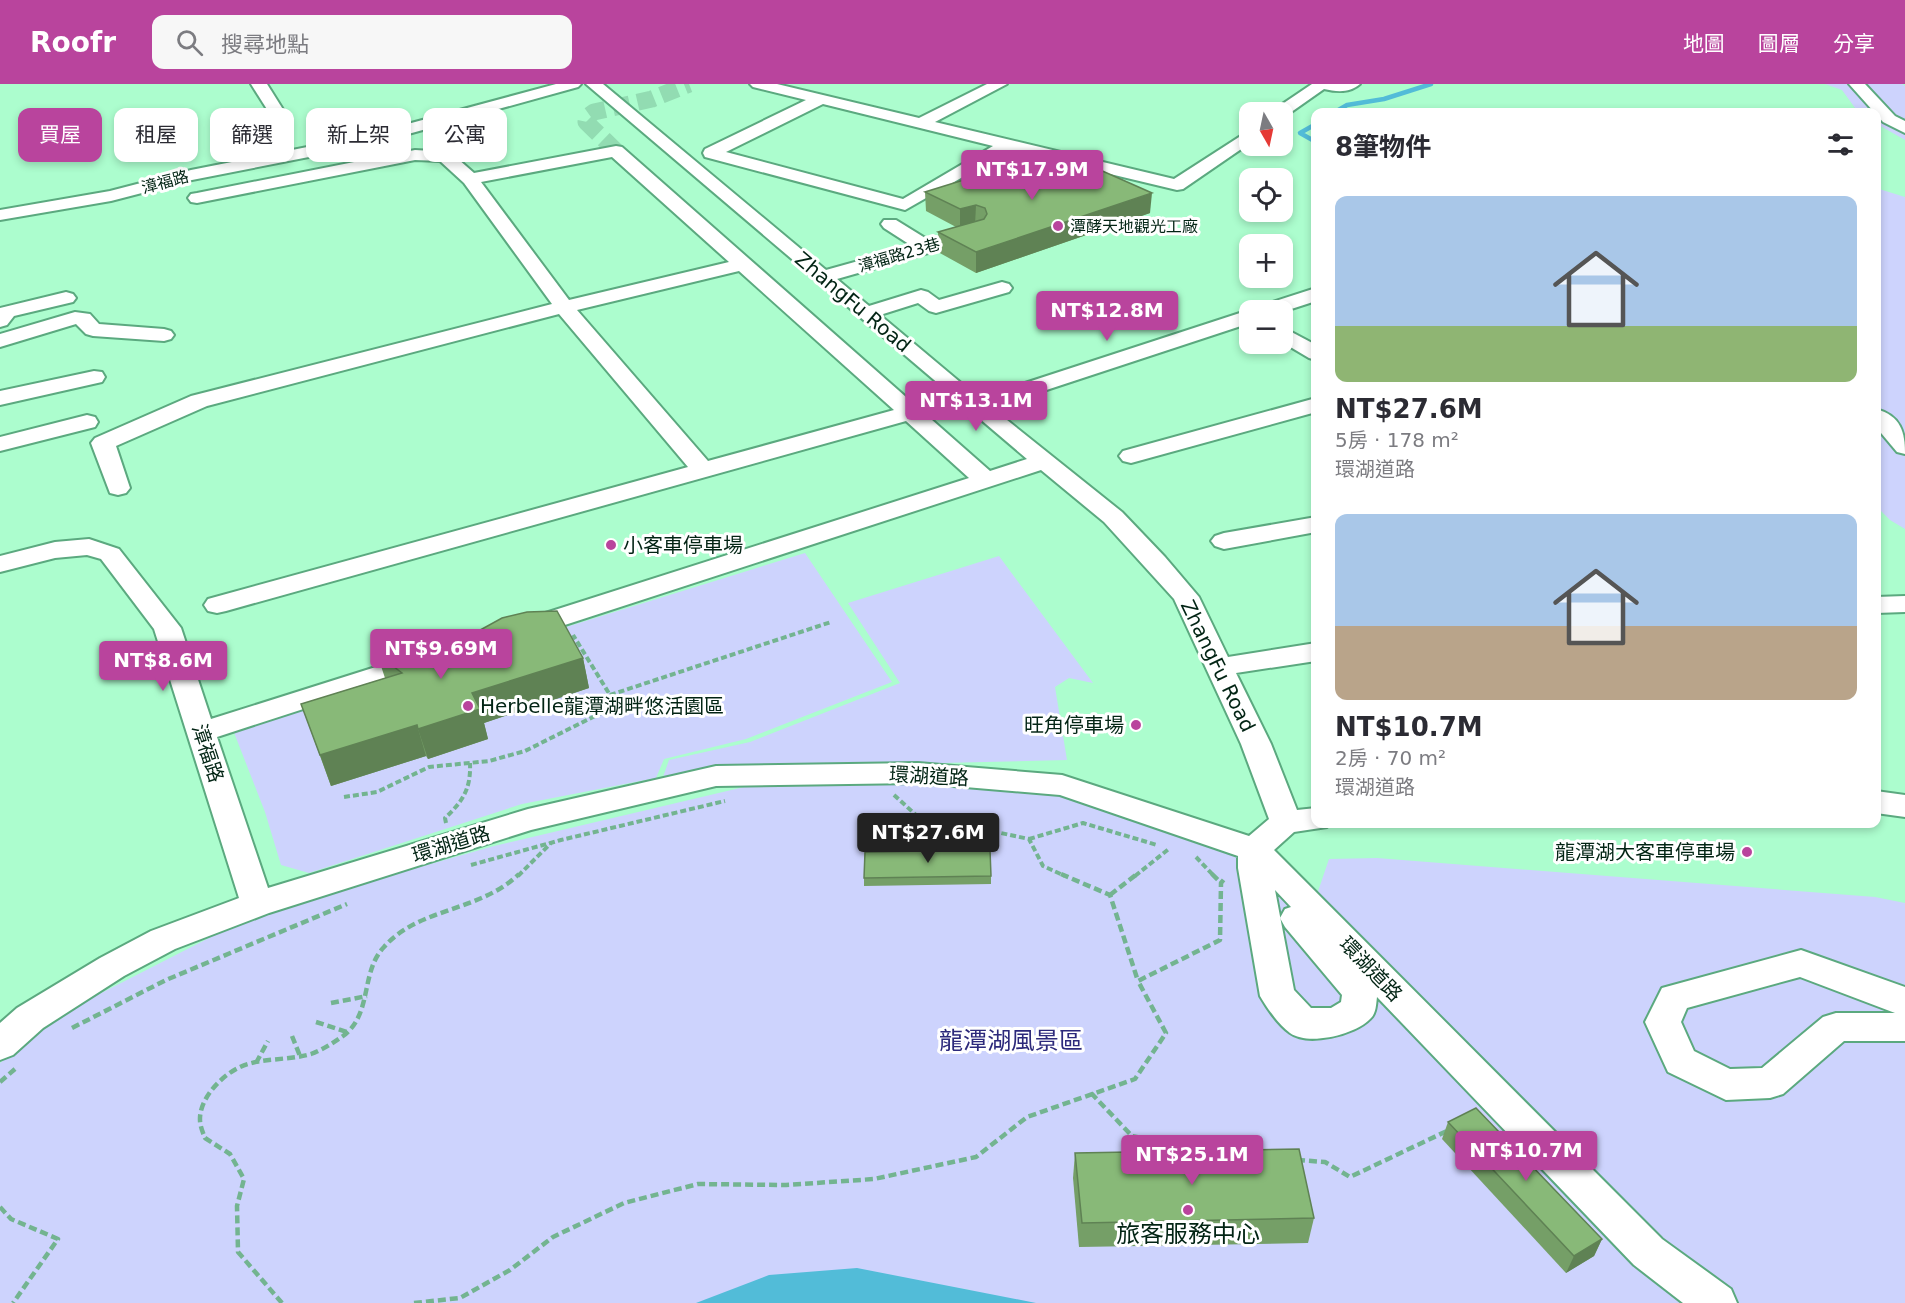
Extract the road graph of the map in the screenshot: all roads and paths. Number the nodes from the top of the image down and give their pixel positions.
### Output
1 (259, 84) edge
2 (573, 84) edge
3 (594, 84) edge
4 (758, 84) edge
5 (999, 84) edge
6 (1322, 84) edge
7 (1352, 84) edge
8 (1861, 89) edge
9 (821, 99) junction
10 (1293, 104) edge
11 (274, 108) edge
12 (1879, 108) edge
13 (1881, 110) edge
14 (921, 123) junction
15 (411, 128) edge
16 (1905, 128) edge
17 (1008, 144) junction
18 (1239, 145) edge
19 (306, 153) edge
20 (470, 179) junction
21 (197, 198) dead end
22 (0, 215) edge
23 (890, 224) dead end
24 (976, 234) edge
25 (927, 247) junction
26 (743, 264) junction
27 (822, 277) junction
28 (1002, 288) dead end
29 (1311, 296) edge
30 (66, 298) dead end
31 (1293, 302) edge
32 (564, 307) junction
33 (866, 313) junction
34 (1239, 320) edge
35 (2, 331) edge
36 (164, 335) dead end
37 (1293, 340) edge
38 (1311, 351) edge
39 (94, 377) dead end
40 (0, 398) edge
41 (976, 406) junction
42 (1311, 406) edge
43 (909, 412) junction
44 (1881, 419) edge
45 (87, 422) dead end
46 (0, 444) edge
47 (1905, 447) edge
48 (1131, 456) dead end
49 (1044, 461) junction
50 (703, 470) junction
51 (986, 480) junction
52 (118, 488) dead end
53 (1311, 525) edge
54 (1224, 541) dead end
55 (0, 564) edge
56 (1905, 604) edge
57 (217, 605) dead end
58 (1881, 605) edge
59 (562, 616) junction
60 (831, 622) dead end
61 (506, 634) edge
62 (1311, 653) edge
63 (439, 656) edge
64 (1219, 667) junction
65 (610, 696) junction
66 (201, 732) junction
67 (470, 763) junction
68 (891, 792) dead end
69 (344, 797) dead end
70 (729, 800) dead end
71 (1881, 803) edge
72 (1905, 806) edge
73 (1301, 821) edge
74 (1029, 839) junction
75 (553, 842) junction
76 (1170, 848) junction
77 (1178, 851) dead end
78 (1187, 853) dead end
79 (456, 856) junction
80 (1254, 859) junction
81 (1221, 883) junction
82 (1110, 895) junction
83 (351, 902) dead end
84 (257, 904) junction
85 (1138, 981) junction
86 (367, 996) junction
87 (1905, 1002) edge
88 (331, 1003) dead end
89 (316, 1022) dead end
90 (1905, 1027) edge
91 (348, 1032) junction
92 (62, 1033) dead end
93 (292, 1036) dead end
94 (268, 1041) dead end
95 (8, 1056) edge
96 (300, 1056) junction
97 (255, 1063) junction
98 (0, 1082) edge
99 (1091, 1093) junction
100 (1453, 1128) edge
101 (1257, 1157) edge
102 (1291, 1160) edge
103 (0, 1207) edge
104 (13, 1303) edge
105 (282, 1303) edge
106 (414, 1303) edge
107 (1716, 1303) edge

1 - 11 street
2 - 15 street, 漳福路
3 - 27 street, ZhangFu Road
4 - 9 street
5 - 14 street
6 - 7 street
6 - 10 street
8 - 12 street
9 - 14 street
9 - 17 street
13 - 16 street
14 - 17 street
17 - 18 street
19 - 22 street, 漳福路
20 - 21 street
20 - 26 street
20 - 32 street
23 - 25 street
24 - 25 street, 漳福路23巷
25 - 27 street, 漳福路23巷
26 - 32 street
26 - 43 street
27 - 33 street, ZhangFu Road
28 - 33 street
29 - 31 street
30 - 35 street
32 - 50 street
32 - 52 street
33 - 41 street, ZhangFu Road
34 - 41 street
35 - 36 street
37 - 38 street
39 - 40 street
41 - 49 street, ZhangFu Road
42 - 48 street
43 - 50 street
43 - 51 street
44 - 47 street
45 - 46 street
49 - 51 street
49 - 64 street, ZhangFu Road
50 - 57 street
51 - 59 street
53 - 54 street
55 - 66 street, 漳福路
56 - 58 street
59 - 61 street
59 - 65 path
60 - 65 path
62 - 64 street
63 - 66 street
64 - 73 street, ZhangFu Road
65 - 67 path
66 - 84 street, 漳福路
67 - 69 path
67 - 79 path
68 - 74 path
70 - 75 path
71 - 72 street
73 - 80 street, ZhangFu Road
74 - 76 path
74 - 82 path
75 - 79 path
75 - 86 path
76 - 77 path
76 - 82 path
78 - 81 path
79 - 80 street, 環湖道路
79 - 84 street, 環湖道路
80 - 81 path
80 - 107 street, 環湖道路
81 - 85 path
82 - 85 path
83 - 92 path
84 - 95 street, 環湖道路
85 - 99 path
86 - 88 path
86 - 91 path
87 - 90 street
89 - 91 path
91 - 96 path
93 - 96 path
94 - 97 path
95 - 98 path
96 - 97 path
97 - 105 path
99 - 101 path
99 - 106 path
100 - 102 path
103 - 104 path

